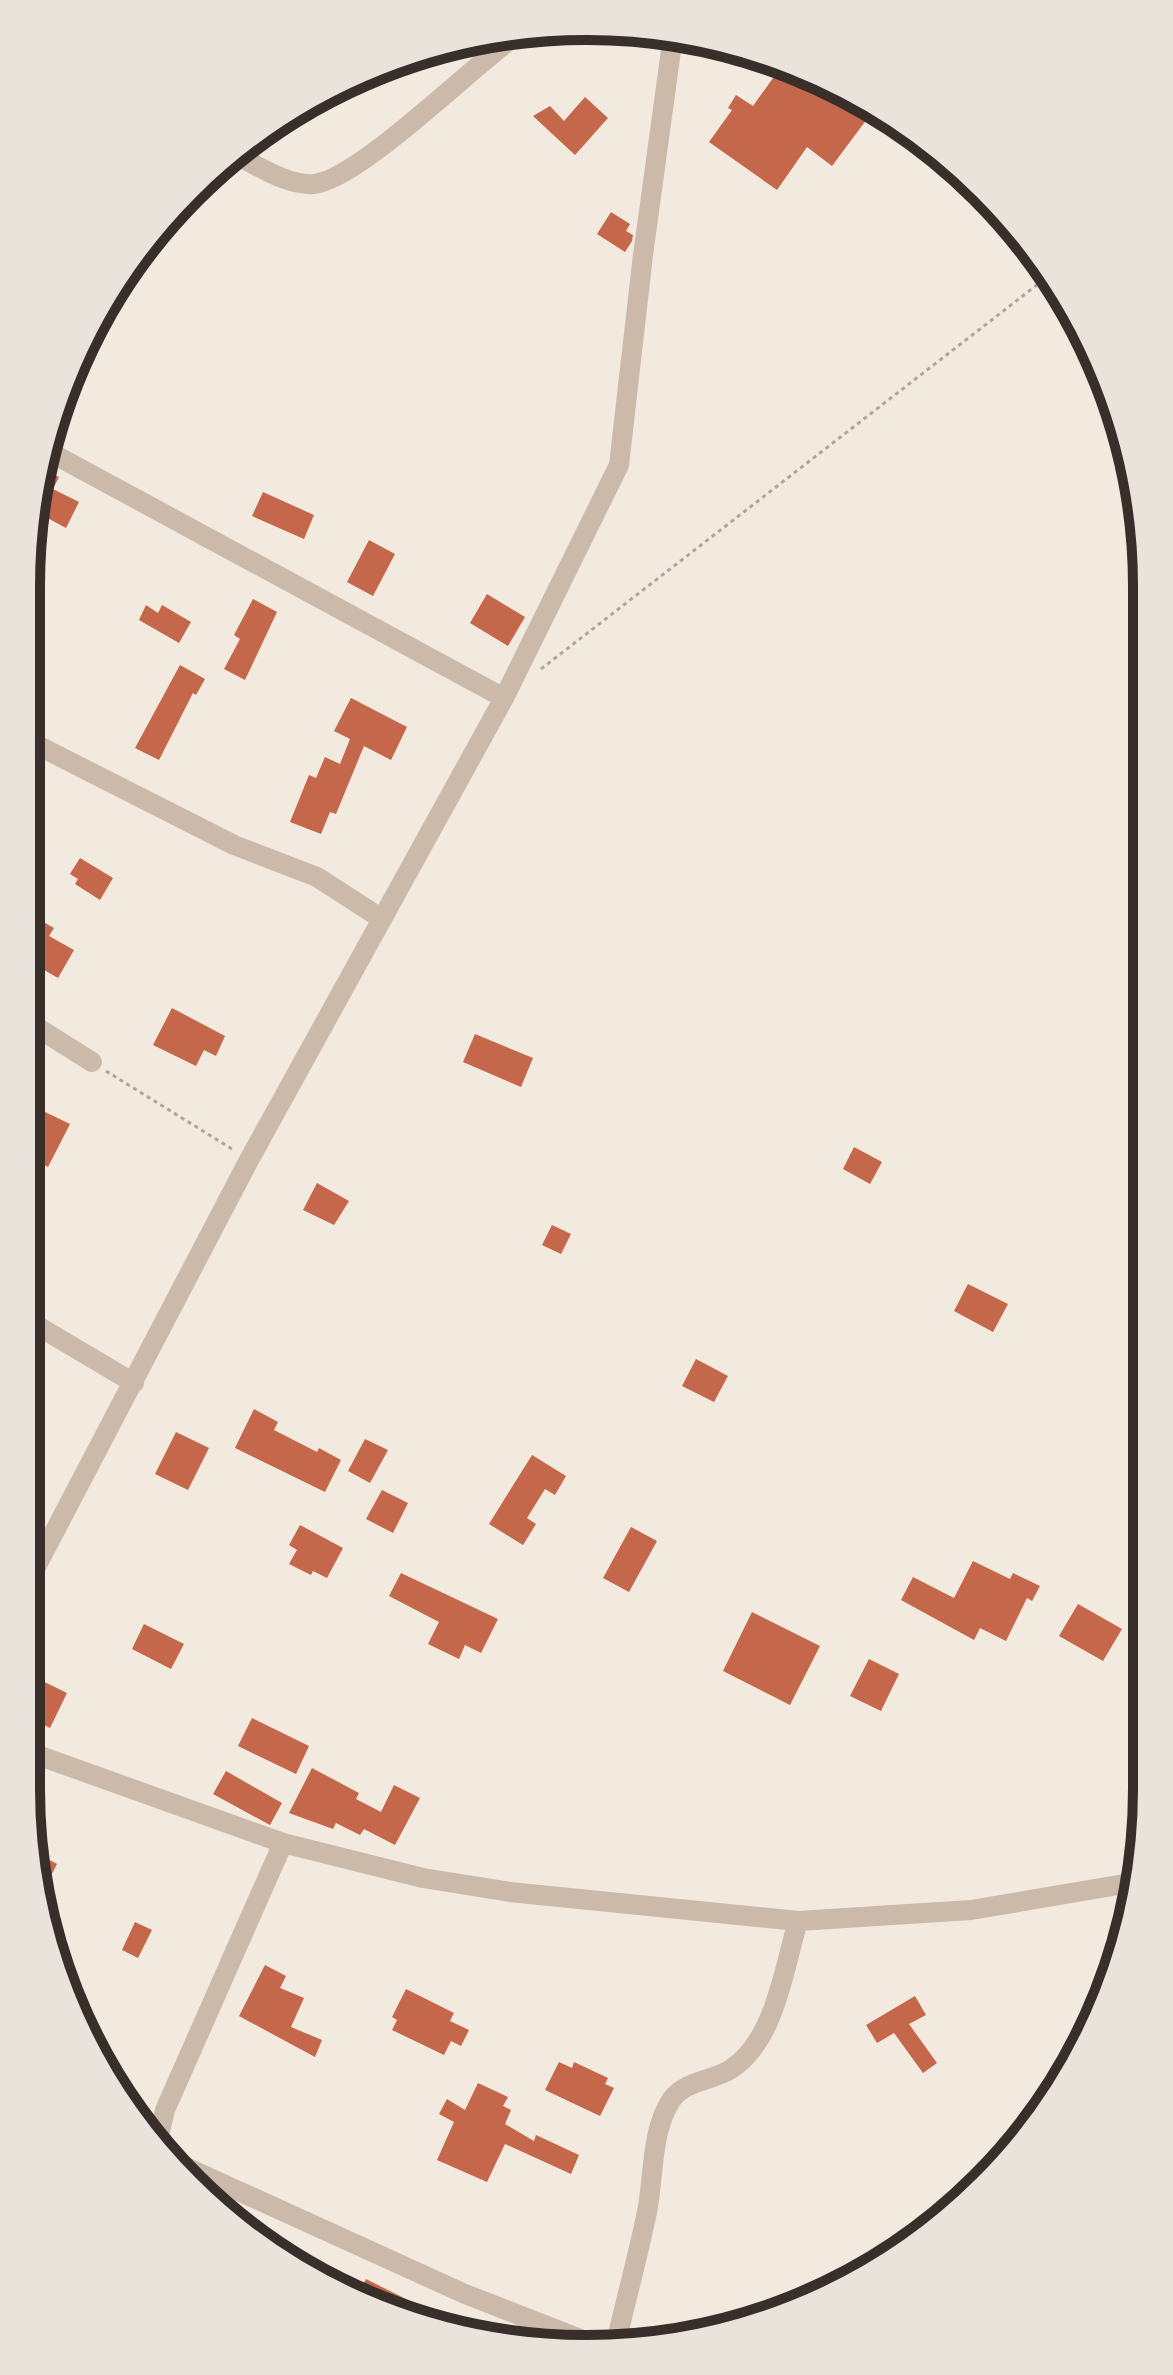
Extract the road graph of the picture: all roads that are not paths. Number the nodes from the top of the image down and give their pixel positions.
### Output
1 (671, 47) edge
2 (497, 48) edge
3 (247, 159) edge
4 (57, 456) edge
5 (504, 698) junction
6 (40, 747) edge
7 (382, 919) junction
8 (40, 1029) edge
9 (92, 1062) road end
10 (40, 1327) edge
11 (134, 1383) junction
12 (40, 1560) edge
13 (40, 1756) edge
14 (283, 1843) junction
15 (1124, 1884) edge
16 (798, 1921) junction
17 (160, 2130) edge
18 (218, 2191) edge
19 (618, 2334) edge
20 (569, 2335) edge

1 - 5 street
2 - 3 street
4 - 5 street
5 - 7 street
6 - 7 street
7 - 11 street
8 - 9 street
10 - 11 street
11 - 12 street
13 - 14 street
14 - 16 street
14 - 17 street
15 - 16 street
16 - 19 street
18 - 20 street

